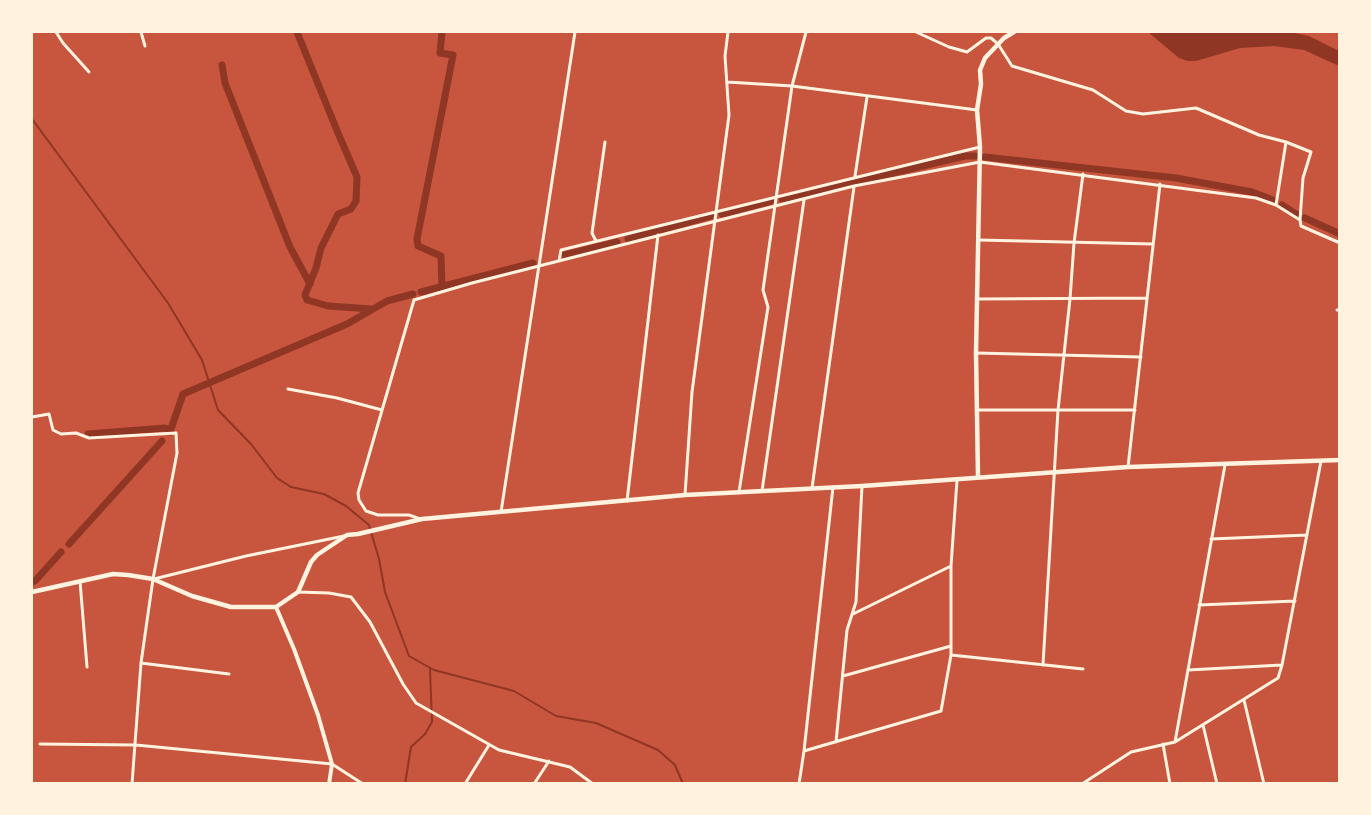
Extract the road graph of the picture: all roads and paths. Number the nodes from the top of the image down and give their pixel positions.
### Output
1 (56, 32) edge
2 (141, 32) edge
3 (575, 32) edge
4 (728, 32) edge
5 (806, 32) edge
6 (916, 32) edge
7 (1014, 32) edge
8 (998, 44) junction
9 (145, 46) dead end
10 (89, 72) dead end
11 (727, 82) junction
12 (792, 86) junction
13 (867, 97) junction
14 (977, 110) junction
15 (605, 142) dead end
16 (1286, 142) junction
17 (980, 147) junction
18 (980, 162) junction
19 (1083, 174) junction
20 (855, 177) junction
21 (1160, 184) junction
22 (854, 186) junction
23 (777, 197) junction
24 (804, 200) junction
25 (1276, 205) junction
26 (776, 206) junction
27 (717, 212) junction
28 (1300, 220) junction
29 (713, 221) junction
30 (658, 235) junction
31 (978, 240) junction
32 (596, 241) junction
33 (1074, 243) junction
34 (1340, 243) edge
35 (1153, 244) junction
36 (559, 262) junction
37 (540, 266) junction
38 (977, 298) junction
39 (1147, 298) junction
40 (1070, 299) junction
41 (976, 354) junction
42 (1064, 356) junction
43 (1141, 357) junction
44 (288, 389) dead end
45 (382, 410) junction
46 (977, 410) junction
47 (1058, 410) junction
48 (1135, 410) junction
49 (32, 417) edge
50 (1321, 460) junction
51 (1340, 460) edge
52 (1225, 463) junction
53 (1128, 467) junction
54 (1053, 472) junction
55 (978, 477) junction
56 (957, 480) junction
57 (862, 486) junction
58 (833, 487) junction
59 (812, 488) junction
60 (762, 491) junction
61 (739, 492) junction
62 (684, 495) junction
63 (627, 501) junction
64 (501, 512) junction
65 (422, 519) junction
66 (347, 535) junction
67 (1307, 535) junction
68 (1211, 539) junction
69 (951, 566) junction
70 (153, 579) junction
71 (81, 581) junction
72 (32, 592) edge
73 (298, 592) junction
74 (1295, 601) junction
75 (1199, 605) junction
76 (276, 607) junction
77 (851, 615) junction
78 (951, 646) junction
79 (951, 655) junction
80 (141, 663) junction
81 (1043, 665) junction
82 (1282, 665) junction
83 (87, 667) dead end
84 (1083, 669) dead end
85 (1188, 670) junction
86 (229, 674) dead end
87 (842, 676) junction
88 (1244, 700) junction
89 (1203, 725) junction
90 (836, 742) junction
91 (1175, 742) junction
92 (40, 744) dead end
93 (1162, 744) junction
94 (136, 745) junction
95 (489, 745) junction
96 (804, 751) junction
97 (549, 761) junction
98 (332, 764) junction
99 (132, 783) edge
100 (329, 783) edge
101 (363, 783) edge
102 (465, 783) edge
103 (534, 783) edge
104 (593, 783) edge
105 (799, 783) edge
106 (1082, 783) edge
107 (1170, 783) edge
108 (1217, 783) edge
109 (1264, 783) edge

1 - 10 street
2 - 9 street
3 - 37 street
4 - 11 street
5 - 12 street
6 - 8 street
7 - 8 main road
8 - 14 main road
8 - 16 street
11 - 12 street
11 - 27 street
12 - 13 street
12 - 23 street
13 - 14 street
13 - 20 street
14 - 17 main road
15 - 32 street
16 - 25 street
16 - 28 street
17 - 18 main road
17 - 20 street
18 - 19 street
18 - 22 street
18 - 31 main road
19 - 21 street
19 - 33 street
20 - 23 street
21 - 25 street
21 - 35 street
22 - 24 street
22 - 59 street
23 - 26 street
23 - 27 street
24 - 26 street
24 - 60 street
25 - 28 street
26 - 29 street
26 - 61 street
27 - 29 street
27 - 32 street
28 - 34 street
29 - 30 street
29 - 62 street
30 - 36 street
30 - 63 street
31 - 33 street
31 - 38 main road
32 - 36 street
33 - 35 street
33 - 40 street
35 - 39 street
36 - 37 street
37 - 45 street
37 - 64 street
38 - 40 street
38 - 41 main road
39 - 40 street
39 - 43 street
40 - 42 street
41 - 42 street
41 - 46 main road
42 - 43 street
42 - 47 street
43 - 48 street
44 - 45 street
45 - 65 street
46 - 47 street
46 - 55 main road
47 - 48 street
47 - 54 street
48 - 53 street
49 - 70 street
50 - 51 main road
50 - 52 main road
50 - 67 street
52 - 53 main road
52 - 68 street
53 - 54 main road
54 - 55 main road
54 - 81 street
55 - 56 main road
56 - 57 main road
56 - 69 street
57 - 58 main road
57 - 77 street
58 - 59 main road
58 - 96 street
59 - 60 main road
60 - 61 main road
61 - 62 main road
62 - 63 main road
63 - 64 main road
64 - 65 main road
65 - 66 main road
66 - 70 street
66 - 73 main road
67 - 68 street
67 - 74 street
68 - 75 street
69 - 77 street
69 - 78 street
70 - 71 main road
70 - 76 main road
70 - 80 street
71 - 72 main road
71 - 83 street
73 - 76 main road
73 - 95 street
74 - 75 street
74 - 82 street
75 - 85 street
76 - 98 street
77 - 87 street
78 - 79 street
78 - 87 street
79 - 81 street
79 - 90 street
80 - 86 street
80 - 94 street
81 - 84 street
82 - 85 street
82 - 88 street
85 - 91 street
87 - 90 street
88 - 89 street
88 - 109 street
89 - 91 street
89 - 108 street
90 - 96 street
91 - 93 street
92 - 94 street
93 - 106 street
93 - 107 street
94 - 98 street
94 - 99 street
95 - 97 street
95 - 102 street
96 - 105 street
97 - 103 street
97 - 104 street
98 - 100 street
98 - 101 street

